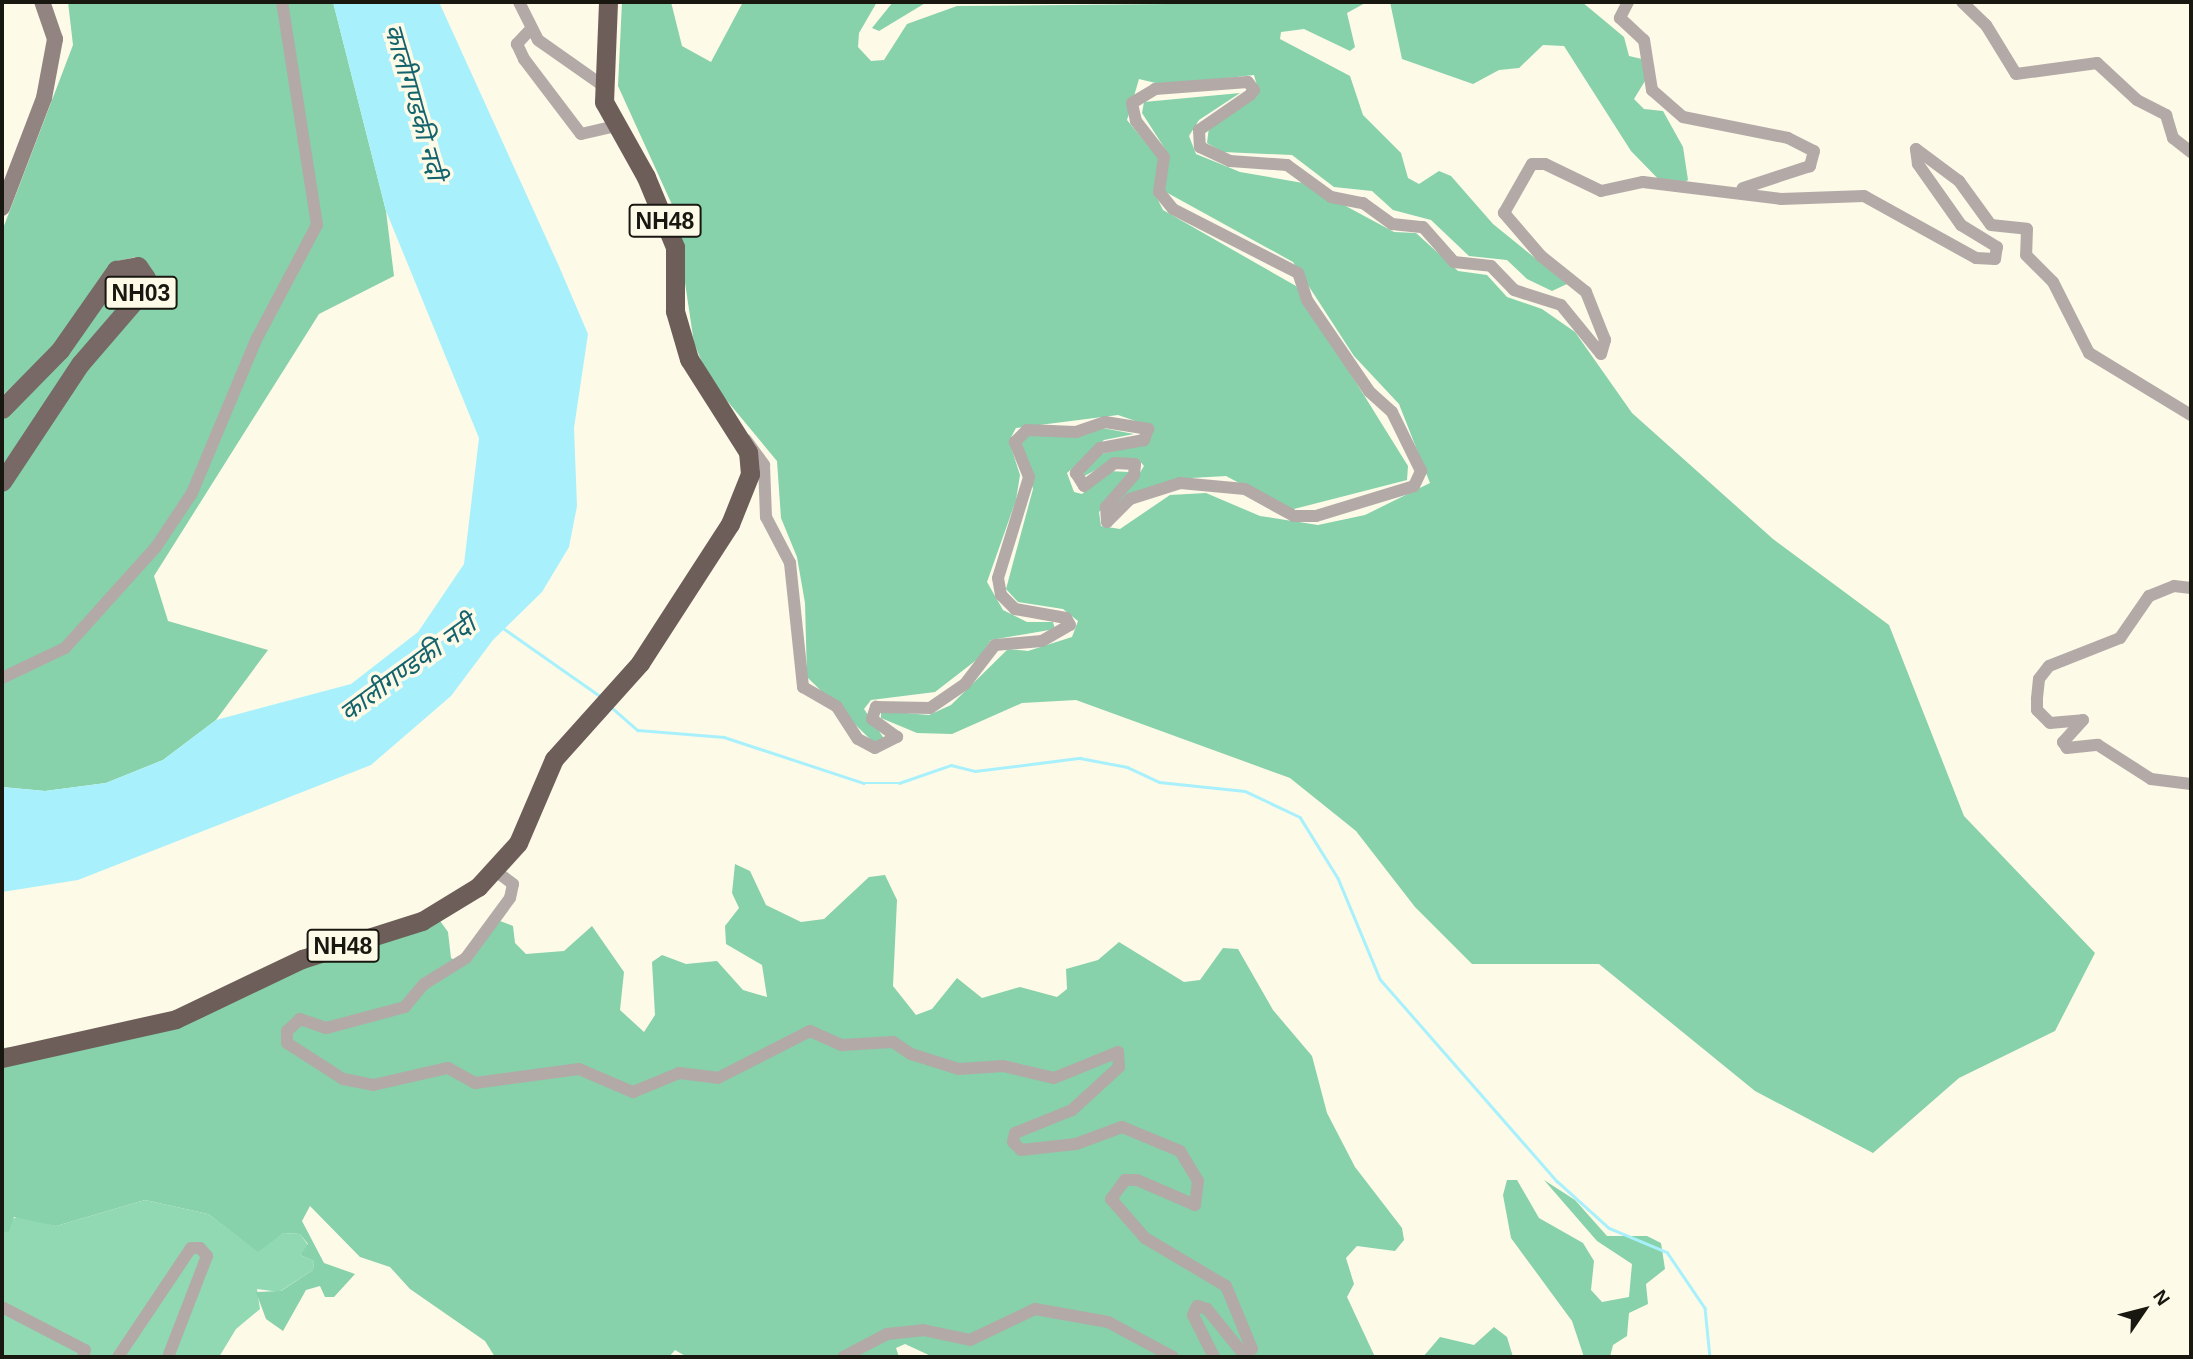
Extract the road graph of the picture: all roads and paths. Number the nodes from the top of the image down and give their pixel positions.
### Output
1 (42, 2) edge
2 (282, 2) edge
3 (519, 2) edge
4 (608, 2) edge
5 (1628, 2) edge
6 (1962, 2) edge
7 (529, 31) junction
8 (601, 85) junction
9 (615, 126) junction
10 (2191, 152) edge
11 (1740, 190) junction
12 (4, 201) edge
13 (2, 409) edge
14 (2191, 415) edge
15 (739, 438) junction
16 (2, 482) edge
17 (2191, 588) edge
18 (2, 678) edge
19 (2191, 784) edge
20 (497, 872) junction
21 (2, 1058) edge
22 (2, 1307) edge
23 (83, 1357) edge
24 (118, 1357) edge
25 (169, 1357) edge
26 (843, 1357) edge
27 (1173, 1357) edge
28 (1214, 1357) edge

1 - 12 main road
2 - 18 street
3 - 7 street
4 - 8 highway, NH48
5 - 11 street
6 - 10 street
7 - 8 street
7 - 9 street
8 - 9 highway, NH48
9 - 15 highway, NH48
11 - 14 street
11 - 15 street
13 - 16 main road, NH03
15 - 20 highway, NH48
17 - 19 street
20 - 21 highway, NH48
20 - 28 street
22 - 23 street
24 - 25 street
26 - 27 street

